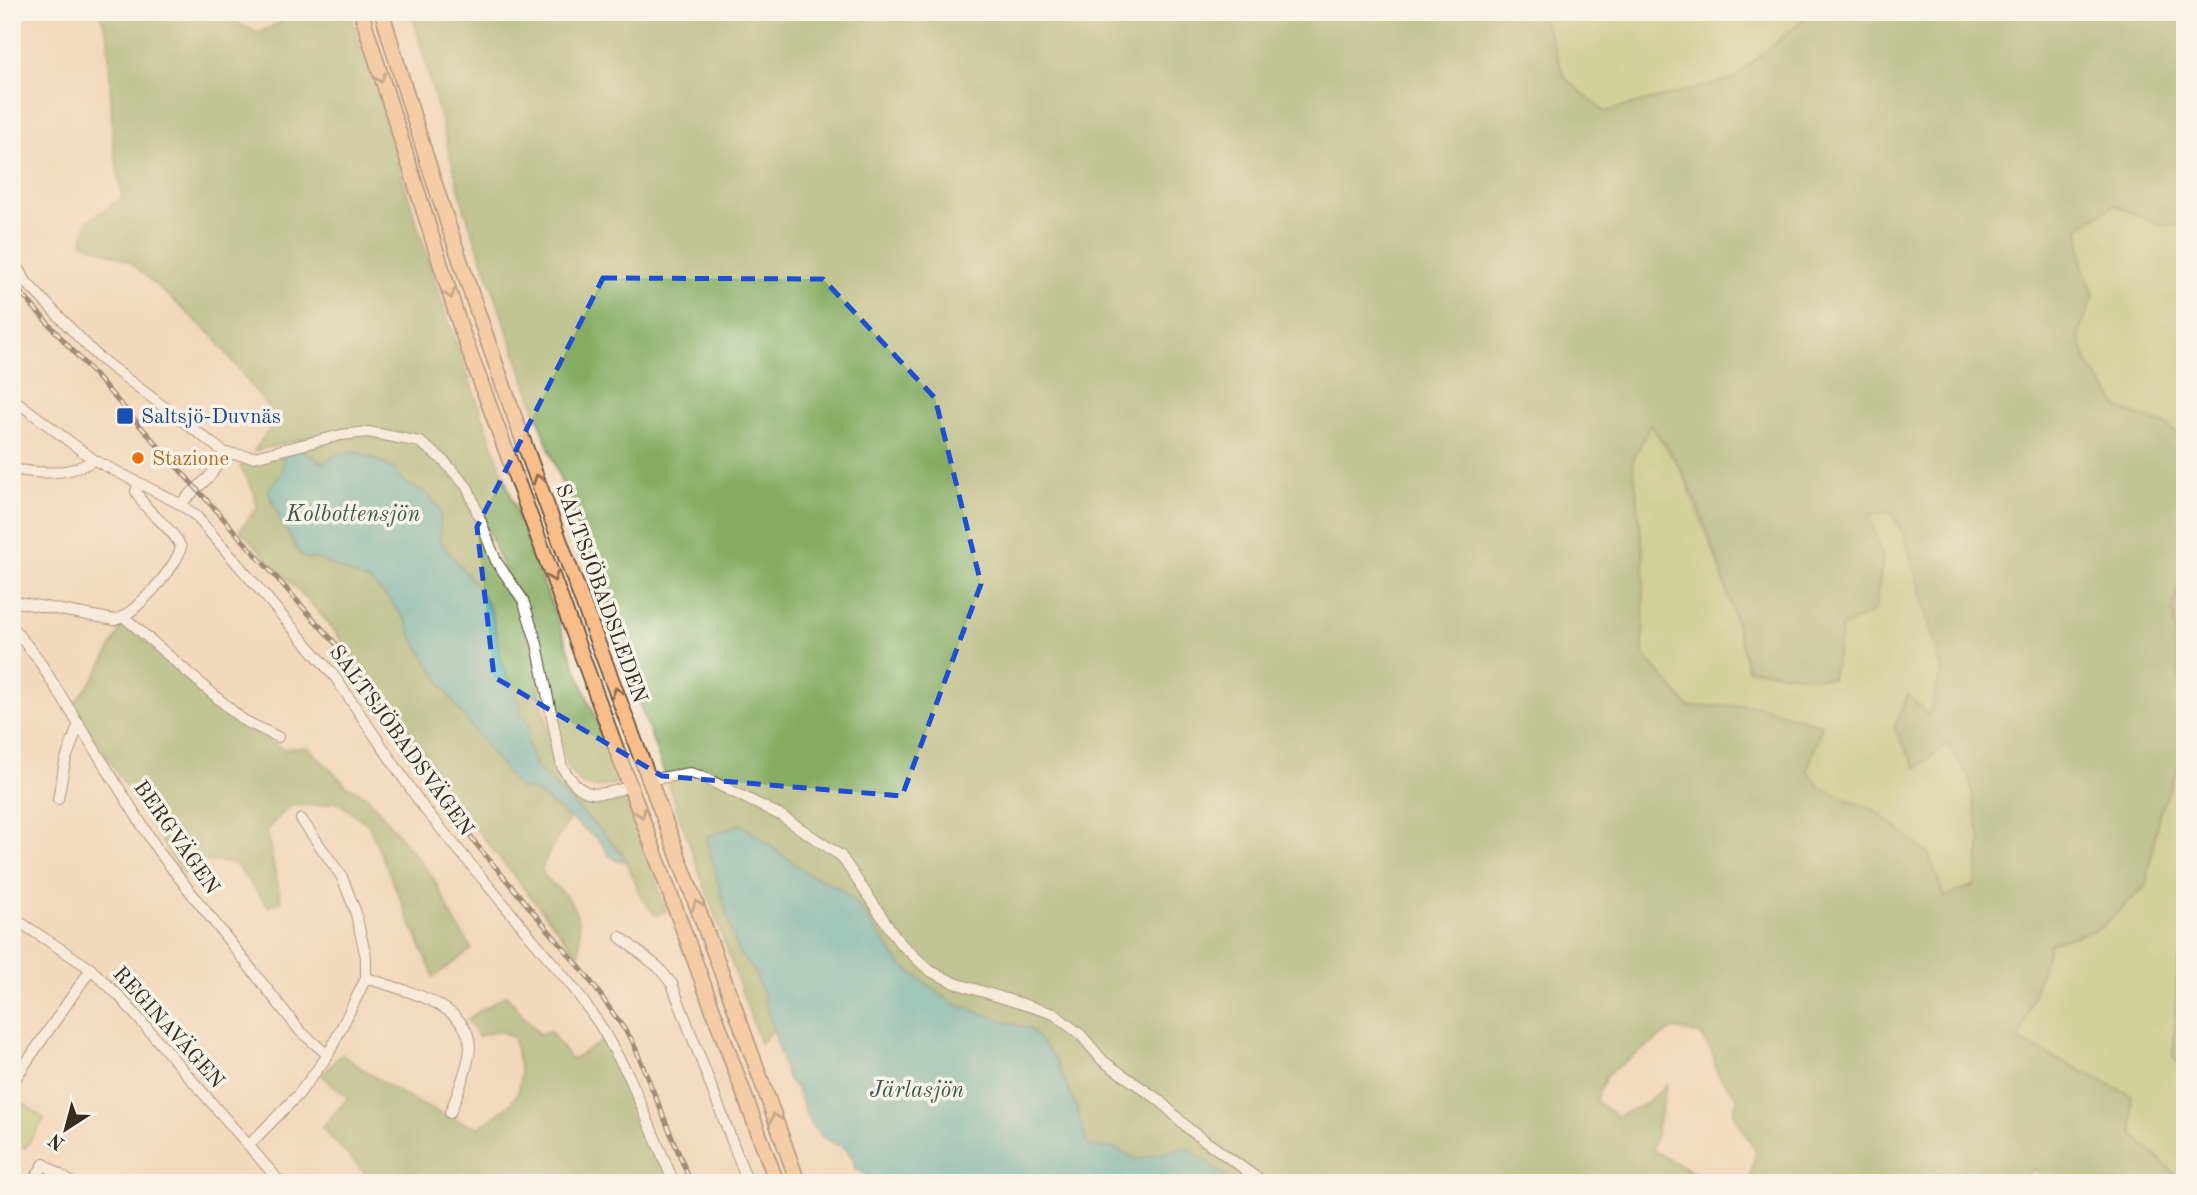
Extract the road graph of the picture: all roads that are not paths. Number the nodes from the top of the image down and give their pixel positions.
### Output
1 (361, 12) edge
2 (382, 12) edge
3 (12, 255) edge
4 (12, 398) edge
5 (225, 453) junction
6 (94, 460) junction
7 (12, 469) edge
8 (139, 483) junction
9 (180, 504) junction
10 (12, 601) edge
11 (124, 617) junction
12 (12, 627) edge
13 (79, 723) junction
14 (278, 737) dead end
15 (660, 778) dead end
16 (621, 789) dead end
17 (58, 799) dead end
18 (301, 819) dead end
19 (12, 916) edge
20 (621, 937) dead end
21 (91, 969) junction
22 (366, 978) junction
23 (328, 1055) junction
24 (12, 1083) edge
25 (450, 1113) dead end
26 (248, 1145) junction
27 (32, 1183) edge
28 (72, 1183) edge
29 (281, 1183) edge
30 (674, 1183) edge
31 (748, 1183) edge
32 (777, 1183) edge
33 (798, 1183) edge
34 (1264, 1183) edge

1 -> 32 highway, SALTSJÖBADSLEDEN
33 -> 2 highway, SALTSJÖBADSLEDEN
3 - 5 street
4 - 6 street, SALTSJÖBADSVÄGEN
5 - 9 street
5 - 16 street
6 - 7 street
6 - 8 street, SALTSJÖBADSVÄGEN
8 - 9 street, SALTSJÖBADSVÄGEN
8 - 11 street
9 - 30 street, SALTSJÖBADSVÄGEN
10 - 11 street
11 - 14 street
12 - 13 street, BERGVÄGEN
13 - 17 street
13 - 23 street, BERGVÄGEN
15 - 34 street
18 - 22 street
19 - 21 street, REGINAVÄGEN
20 - 31 street
21 - 24 street
21 - 26 street, REGINAVÄGEN
22 - 23 street
22 - 25 street
23 - 26 street
26 - 29 street, REGINAVÄGEN
27 - 28 street

